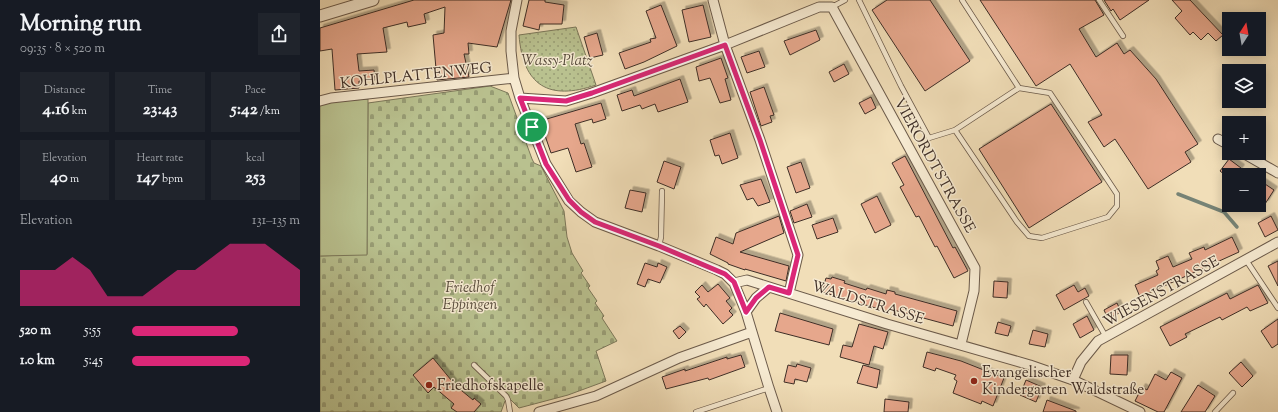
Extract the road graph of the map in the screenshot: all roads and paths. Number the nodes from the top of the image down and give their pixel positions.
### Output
1 (373, 0) edge
2 (517, 0) edge
3 (713, 0) edge
4 (845, 0) edge
5 (859, 0) edge
6 (962, 0) edge
7 (1099, 0) edge
8 (832, 7) junction
9 (320, 16) edge
10 (1123, 36) dead end
11 (725, 45) junction
12 (514, 78) junction
13 (1019, 88) junction
14 (520, 98) junction
15 (320, 101) edge
16 (955, 130) junction
17 (1218, 139) dead end
18 (1222, 141) edge
19 (1255, 160) edge
20 (1278, 173) edge
21 (662, 191) dead end
22 (1278, 242) edge
23 (659, 246) junction
24 (1246, 260) junction
25 (734, 282) junction
26 (769, 287) junction
27 (789, 293) junction
28 (1086, 302) dead end
29 (1278, 308) edge
30 (746, 312) junction
31 (752, 332) junction
32 (1106, 337) junction
33 (961, 344) junction
34 (474, 365) dead end
35 (1072, 380) junction
36 (769, 388) junction
37 (1233, 393) dead end
38 (510, 412) edge
39 (539, 412) edge
40 (696, 412) edge
41 (777, 412) edge
42 (1140, 412) edge
43 (1215, 412) edge

1 - 9 street
2 - 12 street
3 - 11 street
4 - 8 lane
5 - 16 lane
6 - 13 lane
7 - 10 lane
8 - 11 street
8 - 33 street, VIERORDTSTRASSE
11 - 14 street
11 - 27 street
12 - 14 street
12 - 15 street, KOHLPLATTENWEG
13 - 16 lane
13 - 16 lane
14 - 23 street
17 - 18 street
19 - 20 street
21 - 23 lane
22 - 24 street, WIESENSTRASSE
23 - 25 street
24 - 29 lane
24 - 32 street, WIESENSTRASSE
25 - 26 street, WALDSTRASSE
25 - 30 street
26 - 27 street, WALDSTRASSE
26 - 30 street
27 - 33 street, WALDSTRASSE
28 - 32 lane
30 - 31 street
31 - 36 street
31 - 39 street
32 - 35 street, WIESENSTRASSE
33 - 35 street, WALDSTRASSE
34 - 38 lane
35 - 42 street, WALDSTRASSE
36 - 40 lane
36 - 41 street
37 - 43 lane

